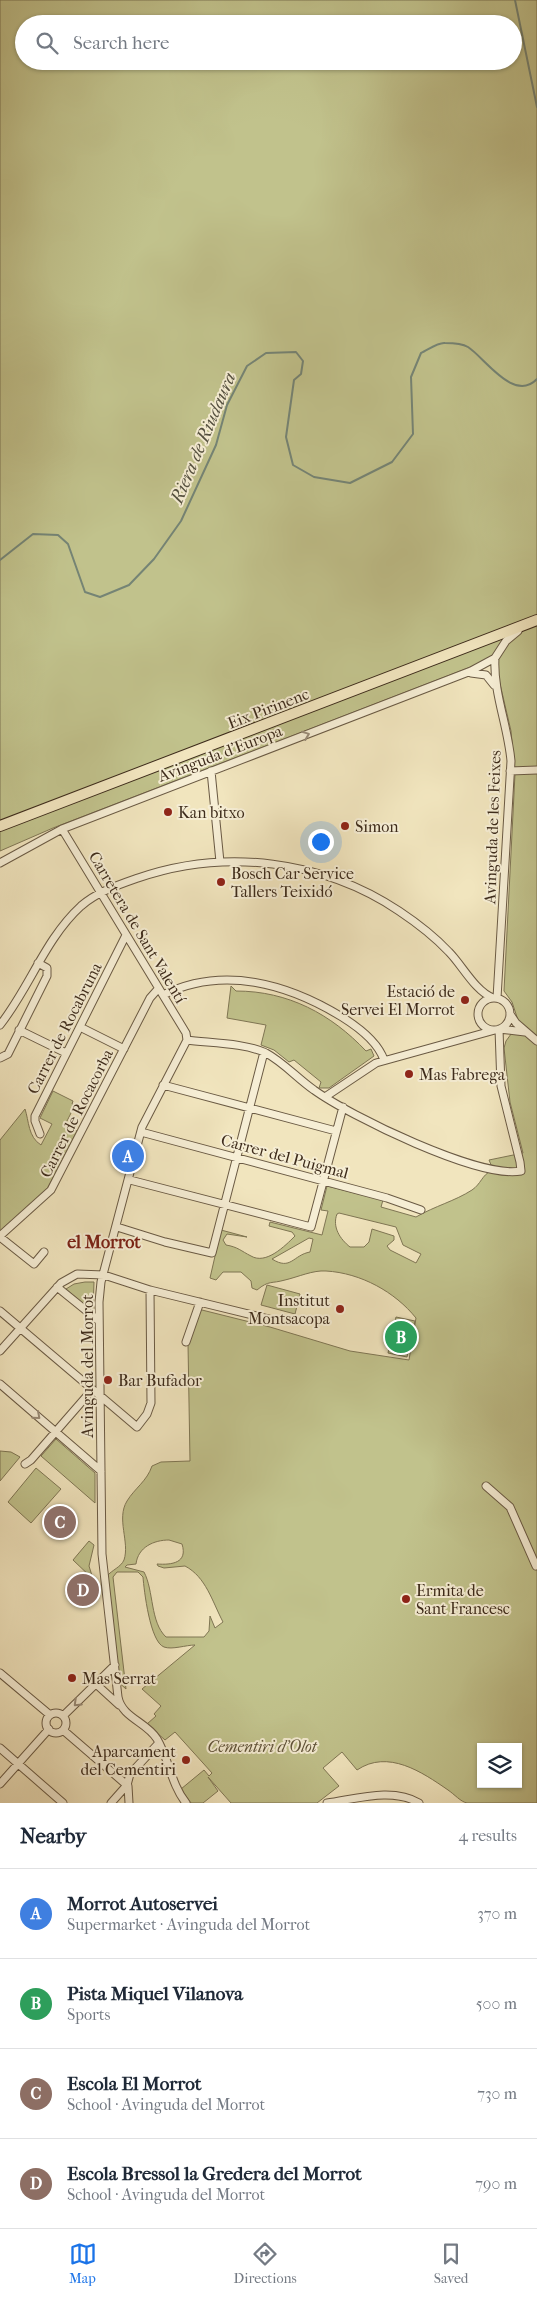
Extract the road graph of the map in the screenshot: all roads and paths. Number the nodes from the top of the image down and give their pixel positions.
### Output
1 (534, 622) edge
2 (494, 658) junction
3 (454, 677) junction
4 (498, 695) junction
5 (537, 770) edge
6 (211, 771) junction
7 (510, 771) junction
8 (3, 825) edge
9 (62, 829) junction
10 (220, 862) junction
11 (0, 863) edge
12 (101, 893) junction
13 (126, 935) junction
14 (38, 963) junction
15 (474, 981) junction
16 (160, 992) junction
17 (495, 998) junction
18 (480, 1006) junction
19 (13, 1007) junction
20 (510, 1014) junction
21 (0, 1016) edge
22 (478, 1018) junction
23 (0, 1025) edge
24 (80, 1027) junction
25 (19, 1030) junction
26 (497, 1030) junction
27 (524, 1032) junction
28 (464, 1038) junction
29 (187, 1040) junction
30 (537, 1041) edge
31 (124, 1049) junction
32 (264, 1052) junction
33 (66, 1053) junction
34 (0, 1058) edge
35 (384, 1060) junction
36 (163, 1086) junction
37 (325, 1097) junction
38 (343, 1107) junction
39 (249, 1108) junction
40 (336, 1131) junction
41 (141, 1132) junction
42 (40, 1134) dead end
43 (237, 1157) junction
44 (130, 1180) junction
45 (323, 1181) junction
46 (224, 1205) junction
47 (421, 1210) dead end
48 (117, 1227) junction
49 (0, 1237) edge
50 (44, 1252) dead end
51 (104, 1275) junction
52 (57, 1287) junction
53 (150, 1290) junction
54 (200, 1302) junction
55 (0, 1311) edge
56 (273, 1320) dead end
57 (99, 1321) junction
58 (20, 1328) junction
59 (186, 1342) dead end
60 (0, 1351) edge
61 (0, 1384) edge
62 (92, 1390) junction
63 (100, 1398) junction
64 (56, 1432) junction
65 (25, 1464) dead end
66 (101, 1471) junction
67 (486, 1486) dead end
68 (536, 1566) dead end
69 (115, 1665) junction
70 (0, 1673) edge
71 (96, 1684) junction
72 (121, 1707) junction
73 (50, 1715) junction
74 (63, 1716) junction
75 (49, 1729) junction
76 (63, 1730) junction
77 (158, 1744) junction
78 (0, 1748) edge
79 (18, 1763) junction
80 (0, 1784) edge
81 (127, 1785) junction
82 (63, 1803) edge
83 (111, 1803) edge
84 (129, 1803) edge
85 (186, 1803) edge
86 (327, 1803) edge
87 (419, 1803) edge

1 - 2 street, Avinguda d'Europa
1 - 8 main road, Eix Pirinenc
2 - 3 street, Avinguda d'Europa
2 - 4 street, Avinguda de les Feixes
3 - 4 street, Avinguda d'Europa
6 -> 3 street, Avinguda d'Europa
4 - 7 street, Avinguda de les Feixes
5 - 7 street
6 - 9 street, Avinguda d'Europa
6 - 10 street
7 - 17 street, Avinguda de les Feixes
9 - 11 street, Avinguda d'Europa
9 - 12 street, Carretera de Sant Valentí
10 - 12 street
10 - 15 street
12 - 13 street, Carretera de Sant Valentí
12 - 14 street
13 - 16 street, Carretera de Sant Valentí
13 - 24 street, Carrer de Rocabruna
14 - 19 street
14 - 25 street
15 - 17 street
15 - 18 street
16 - 29 street, Carretera de Sant Valentí
16 - 31 street, Carrer de Rocacorba
16 - 35 street
17 - 18 street
17 - 20 street
18 - 22 street
19 - 21 street
19 - 23 street
20 - 26 street
20 - 27 street
22 - 26 street
22 - 28 street
24 - 31 street
24 - 33 street, Carrer de Rocabruna
25 - 33 street
25 - 34 street
26 - 27 street
26 - 28 street
26 - 38 street
27 - 30 street
28 - 35 street
29 - 32 street
29 - 36 street, Avinguda del Morrot
31 - 49 street, Carrer de Rocacorba
32 - 37 street
32 - 39 street
33 - 42 street, Carrer de Rocabruna
35 - 37 street
36 - 39 street
36 - 41 street, Avinguda del Morrot
37 - 38 street
38 - 40 street
39 - 40 street
39 - 43 street
40 - 45 street
41 - 43 street, Carrer del Puigmal
41 - 44 street, Avinguda del Morrot
43 - 45 street, Carrer del Puigmal
43 - 46 street
44 - 46 street
44 - 48 street, Avinguda del Morrot
45 - 46 street
45 - 47 street, Carrer del Puigmal
46 - 48 street
48 - 51 street, Avinguda del Morrot
49 - 50 street
51 - 52 street
51 - 53 street
51 - 57 street, Avinguda del Morrot
52 - 57 street
52 - 58 street
53 - 54 street
53 - 63 street
54 - 56 street
54 - 59 street
55 - 58 street
57 - 63 street, Avinguda del Morrot
58 - 60 street
58 - 62 street
61 -> 64 street
62 - 63 street
62 - 64 street
63 - 66 street, Avinguda del Morrot
64 - 65 street
64 - 66 street
66 - 69 street, Avinguda del Morrot
67 - 68 street
69 - 71 street
69 - 72 street, Avinguda del Morrot
70 - 73 street
71 - 72 street
71 -> 74 street
72 - 77 street
73 - 74 street
73 - 75 street
74 - 76 street
75 - 76 street
75 - 79 street
76 - 81 street
77 - 81 street
77 - 85 street
78 - 79 street
79 - 80 street
79 - 82 street
81 - 83 street
81 - 84 street
86 - 87 street

